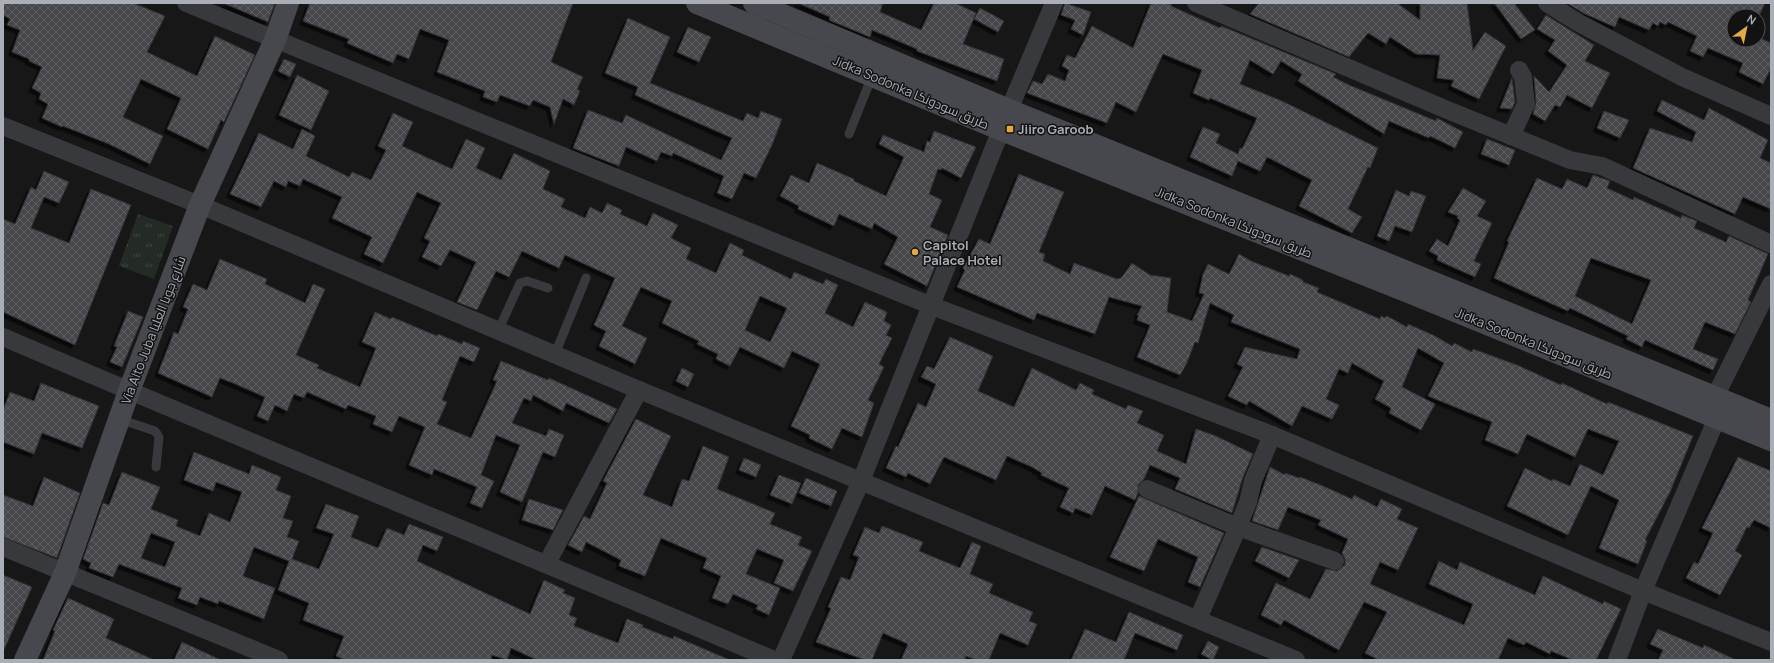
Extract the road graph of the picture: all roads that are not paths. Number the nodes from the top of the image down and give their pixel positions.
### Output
1 (186, 3) edge
2 (288, 3) edge
3 (696, 3) edge
4 (754, 3) edge
5 (1054, 3) edge
6 (1196, 3) edge
7 (1547, 3) edge
8 (1232, 10) edge
9 (275, 40) junction
10 (1520, 70) dead end
11 (872, 76) junction
12 (1771, 116) edge
13 (1005, 120) junction
14 (3, 126) edge
15 (849, 134) dead end
16 (1511, 136) junction
17 (200, 205) junction
18 (1771, 244) edge
19 (586, 278) dead end
20 (1771, 284) edge
21 (1414, 285) junction
22 (548, 288) dead end
23 (932, 306) junction
24 (498, 331) junction
25 (3, 337) edge
26 (555, 354) junction
27 (639, 390) junction
28 (129, 391) junction
29 (1715, 397) junction
30 (1717, 418) junction
31 (119, 419) junction
32 (1771, 420) edge
33 (1272, 435) junction
34 (1771, 440) edge
35 (156, 467) dead end
36 (861, 480) junction
37 (1147, 489) dead end
38 (1238, 527) junction
39 (3, 547) edge
40 (1335, 561) dead end
41 (547, 563) junction
42 (65, 573) junction
43 (1643, 591) junction
44 (1198, 619) junction
45 (1771, 642) edge
46 (25, 660) edge
47 (279, 660) edge
48 (774, 660) edge
49 (781, 660) edge
50 (1296, 660) edge
51 (1617, 660) edge

1 - 9 street
2 - 9 main road, Via Alto Juba شارع جوبا العليا
3 - 11 main road, Jidka Sodonka طريق سودونكا
4 - 13 main road, Jidka Sodonka طريق سودونكا
5 - 13 street
6 - 8 street
7 - 12 street
8 - 16 street
9 - 17 main road, Via Alto Juba شارع جوبا العليا
9 - 23 street
10 - 16 street
11 - 13 main road, Jidka Sodonka طريق سودونكا
11 - 15 lane
13 - 21 main road, Jidka Sodonka طريق سودونكا
13 - 23 street
14 - 17 street
16 - 18 street
17 - 24 street
17 - 28 main road, Via Alto Juba شارع جوبا العليا
19 - 26 lane
20 - 29 street
21 - 29 main road, Jidka Sodonka طريق سودونكا
21 - 30 main road, Jidka Sodonka طريق سودونكا
22 - 24 lane
23 - 33 street
23 - 36 street
24 - 26 street
25 - 28 street
26 - 27 street
27 - 36 street
27 - 41 street
28 - 31 main road, Via Alto Juba شارع جوبا العليا
28 - 41 street
29 - 30 street
29 - 32 main road, Jidka Sodonka طريق سودونكا
30 - 34 main road, Jidka Sodonka طريق سودونكا
30 - 43 street
31 - 35 lane
31 - 42 main road, Via Alto Juba شارع جوبا العليا
33 - 38 street
33 - 43 street
36 - 44 street
36 - 49 street
37 - 38 street
38 - 40 street
38 - 44 street
39 - 42 street
41 - 48 street
42 - 46 main road, Via Alto Juba شارع جوبا العليا
42 - 47 street
43 - 45 street
43 - 51 street
44 - 50 street

